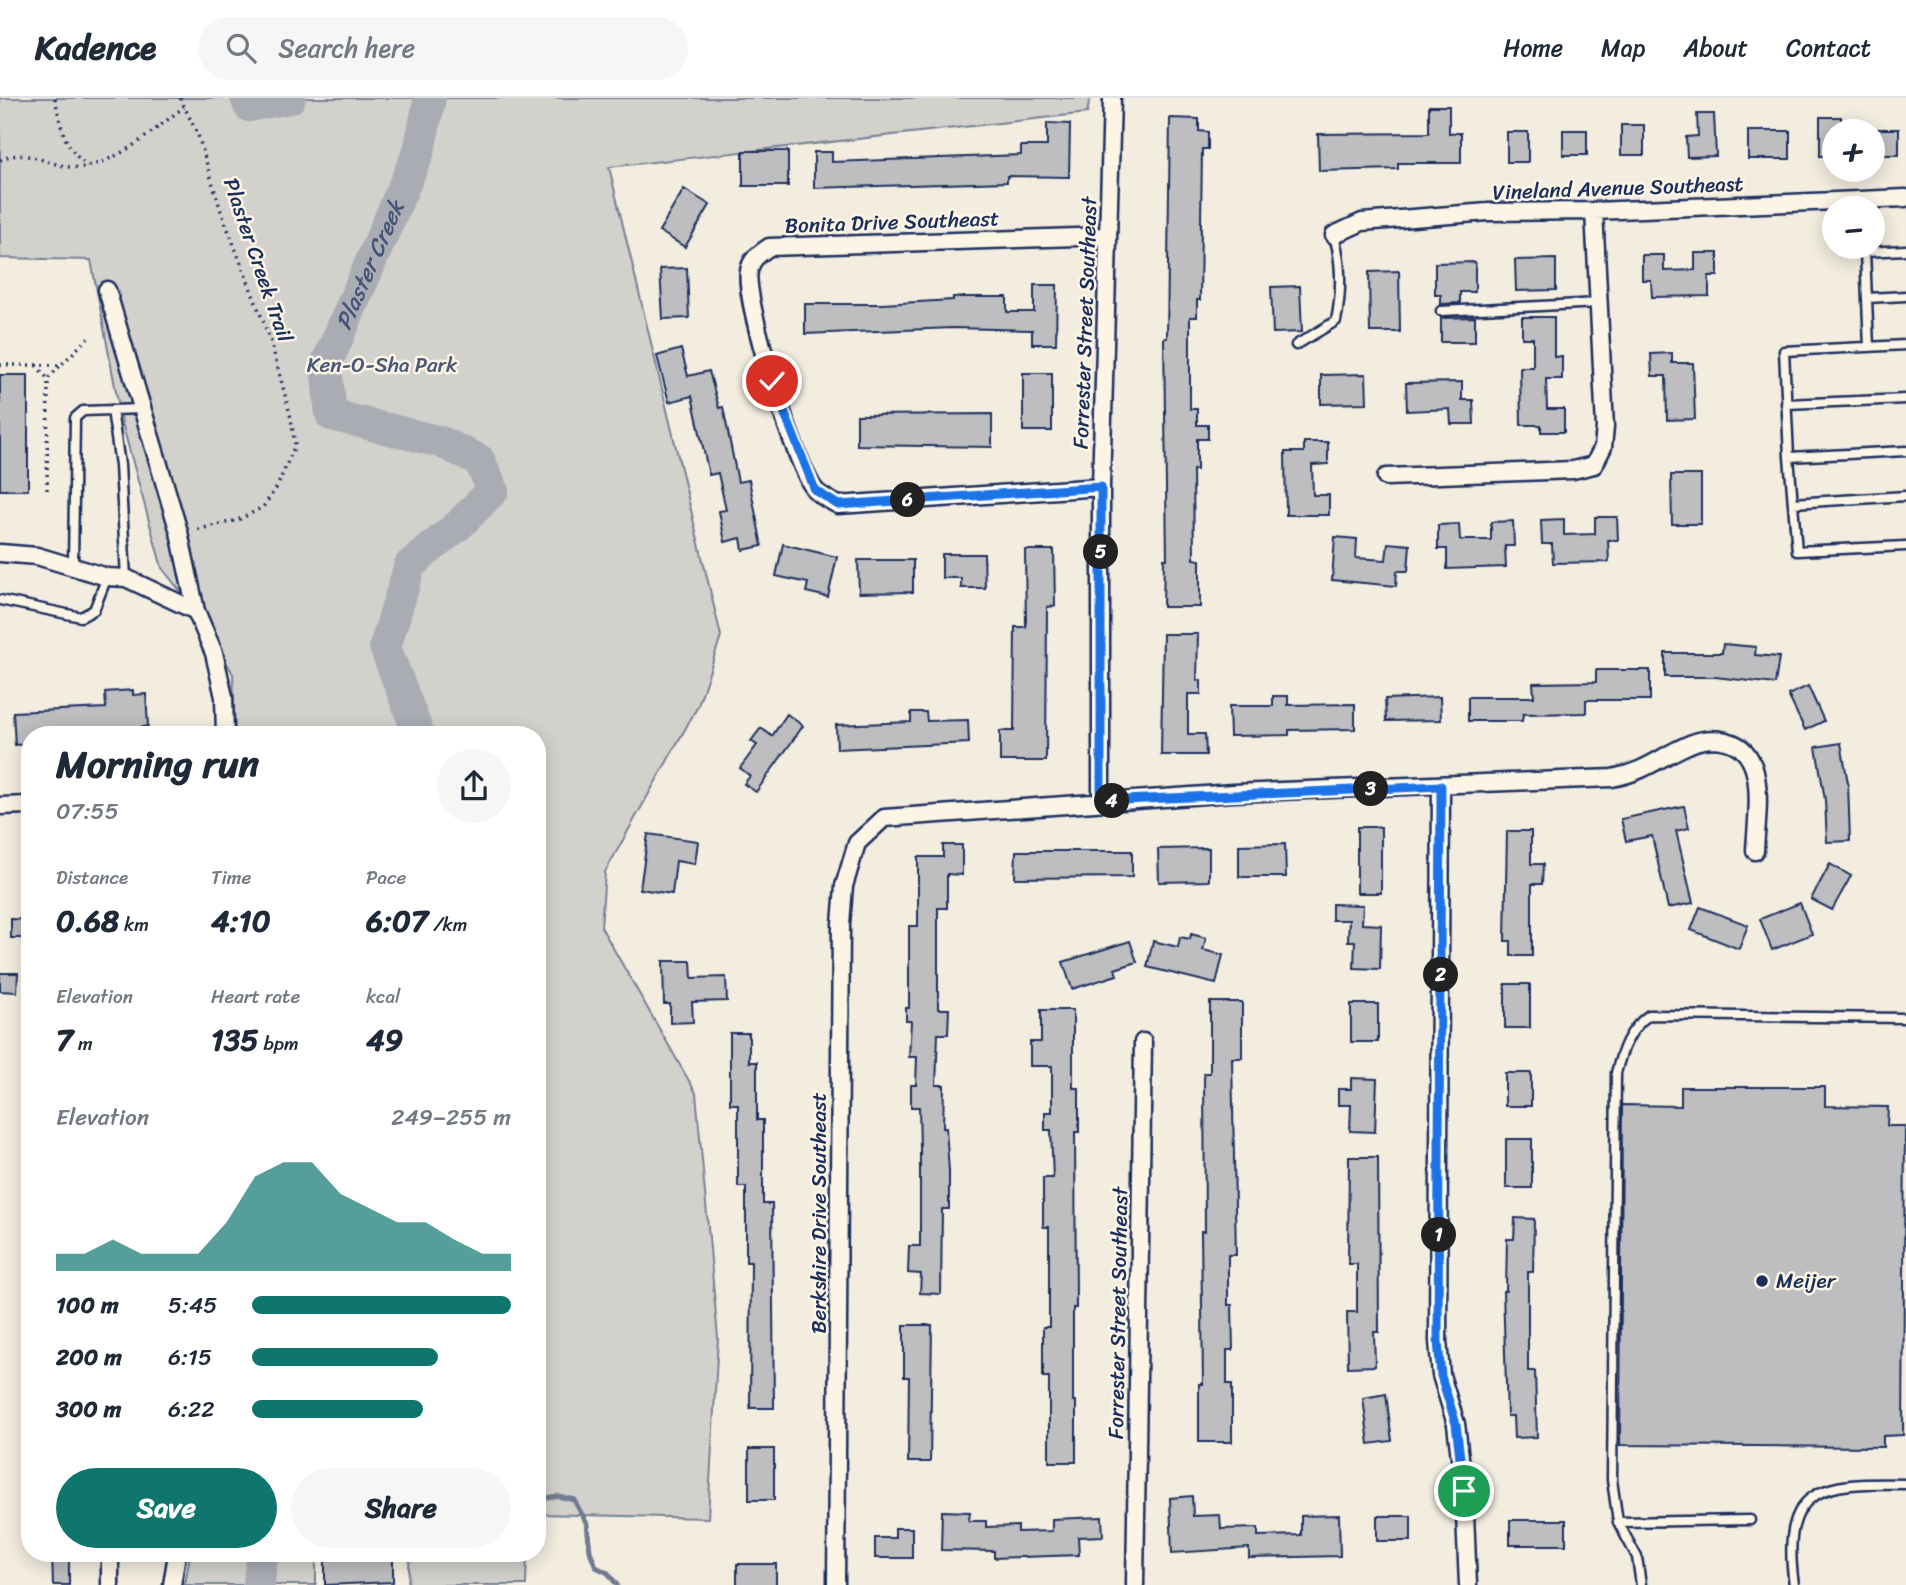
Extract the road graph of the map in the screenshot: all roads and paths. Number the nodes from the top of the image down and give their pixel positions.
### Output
1 (55, 98) edge
2 (180, 98) edge
3 (1112, 98) edge
4 (184, 107) junction
5 (0, 160) edge
6 (88, 166) junction
7 (1906, 198) edge
8 (1594, 211) junction
9 (1335, 235) joint
10 (1108, 236) junction
11 (1906, 250) edge
12 (107, 290) dead end
13 (1906, 296) edge
14 (1867, 298) junction
15 (1599, 303) junction
16 (1441, 311) dead end
17 (88, 338) dead end
18 (1296, 345) dead end
19 (1906, 345) edge
20 (1869, 347) junction
21 (0, 365) edge
22 (36, 365) junction
23 (61, 365) junction
24 (48, 379) junction
25 (1906, 399) edge
26 (1786, 404) junction
27 (142, 409) junction
28 (112, 410) junction
29 (1906, 451) edge
30 (1789, 457) junction
31 (1386, 477) dead end
32 (1101, 487) junction
33 (47, 490) dead end
34 (1906, 496) edge
35 (1793, 503) junction
36 (179, 532) junction
37 (1906, 546) edge
38 (0, 553) edge
39 (73, 566) junction
40 (107, 577) junction
41 (126, 578) junction
42 (0, 600) edge
43 (196, 611) junction
44 (225, 726) edge
45 (1441, 786) junction
46 (1101, 801) junction
47 (21, 805) edge
48 (0, 806) edge
49 (1755, 851) dead end
50 (1906, 1018) edge
51 (1143, 1042) dead end
52 (1906, 1483) edge
53 (1750, 1520) dead end
54 (1618, 1522) junction
55 (110, 1562) edge
56 (176, 1562) edge
57 (110, 1585) edge
58 (172, 1585) edge
59 (836, 1585) edge
60 (1135, 1585) edge
61 (1468, 1585) edge
62 (1641, 1585) edge
63 (1794, 1585) edge

1 - 6 path
2 - 4 path, Plaster Creek Trail
3 - 10 street, Forrester Street Southeast
4 - 6 path
4 - 36 path, Plaster Creek Trail
5 - 6 path
7 - 8 street, Vineland Avenue Southeast
8 - 9 street, Vineland Avenue Southeast
8 - 15 street
9 - 18 lane
10 - 32 street, Forrester Street Southeast
10 - 32 street, Bonita Drive Southeast
11 - 14 lane
12 - 27 street
13 - 14 lane
14 - 20 lane
15 - 16 lane
15 - 31 street
17 - 23 path
19 - 20 lane
20 - 26 lane
21 - 22 path
22 - 23 path
22 - 24 path
23 - 24 path
24 - 33 path
25 - 26 lane
26 - 30 lane
27 - 28 lane
27 - 36 street
28 - 39 lane
28 - 41 lane
29 - 30 lane
30 - 35 lane
32 - 46 street, Forrester Street Southeast
34 - 35 lane
35 - 37 lane
36 - 43 street
38 - 39 street
39 - 40 street
40 - 41 street
40 - 42 lane
41 - 43 street
43 - 44 street
45 - 46 street
45 - 49 street
45 - 61 street
46 - 59 street, Berkshire Drive Southeast
47 - 48 street
50 - 54 lane
51 - 60 street, Forrester Street Southeast
52 - 63 lane
53 - 54 lane
54 - 62 lane
55 - 57 street
56 - 58 street

